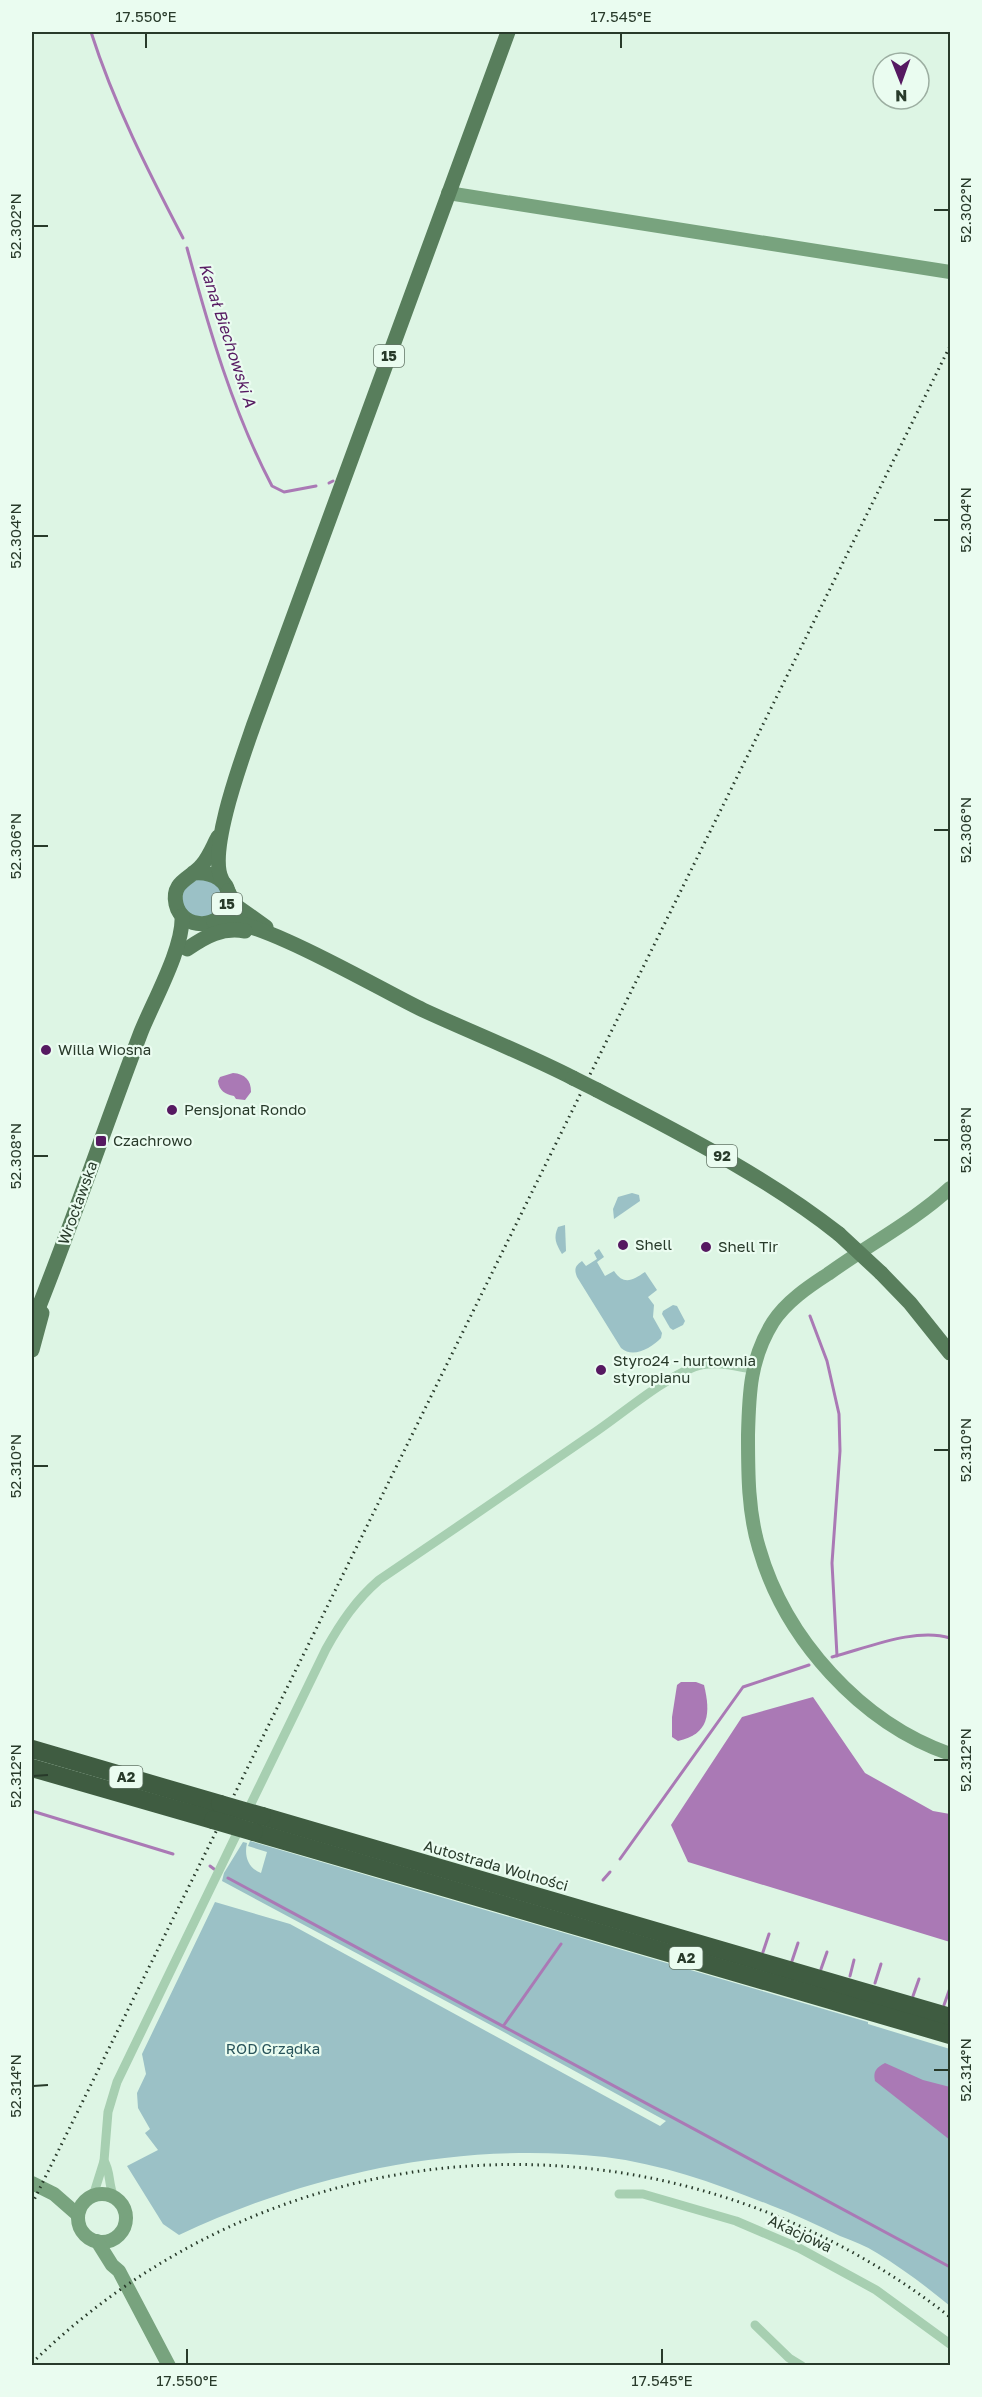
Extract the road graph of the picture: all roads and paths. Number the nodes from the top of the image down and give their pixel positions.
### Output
1 (508, 32) edge
2 (448, 192) junction
3 (951, 272) edge
4 (222, 832) junction
5 (193, 873) junction
6 (225, 886) junction
7 (182, 916) junction
8 (209, 923) junction
9 (280, 938) junction
10 (187, 949) junction
11 (169, 968) junction
12 (951, 1188) edge
13 (54, 1270) junction
14 (32, 1324) edge
15 (32, 1350) edge
16 (951, 1353) edge
17 (752, 1369) junction
18 (32, 1749) edge
19 (951, 1754) edge
20 (32, 1768) edge
21 (217, 1812) junction
22 (258, 1824) junction
23 (951, 2017) edge
24 (951, 2035) edge
25 (104, 2161) junction
26 (32, 2183) edge
27 (54, 2194) junction
28 (619, 2194) dead end
29 (114, 2197) junction
30 (89, 2198) junction
31 (78, 2215) junction
32 (116, 2238) junction
33 (97, 2241) junction
34 (119, 2271) junction
35 (755, 2325) dead end
36 (951, 2344) edge
37 (169, 2366) edge
38 (802, 2366) edge

1 - 2 main road, 15
2 - 3 street
2 - 4 main road, 15
4 - 5 main road, 15
4 - 6 main road, 15
5 - 6 main road, 15
5 - 7 main road, 15
6 - 8 main road, 15
6 - 9 main road, 92
7 - 8 main road, 15
7 - 11 main road, Wrocławska / 15
8 - 9 main road, 92
8 - 10 main road, Wrocławska / 15
9 - 10 main road, 92
9 - 16 main road, 92, bridge
10 - 11 main road, Wrocławska / 15
11 - 13 main road, Wrocławska / 15
12 - 17 street
13 - 14 main road, Wrocławska / 15
13 - 15 main road, Wrocławska / 15
17 - 19 street
17 - 25 street
18 - 21 highway, Autostrada Wolności / A2
20 - 21 highway, Autostrada Wolności / A2
21 - 22 highway, Autostrada Wolności / A2, bridge
22 - 23 highway, Autostrada Wolności / A2
22 - 24 highway, Autostrada Wolności / A2
25 - 29 street
25 - 30 street
26 - 27 street
27 - 30 street
27 - 31 street
28 - 36 street, Akacjowa
29 - 30 street
29 - 32 street
30 - 31 street
31 - 33 street
32 - 33 street
32 - 34 street
33 - 34 street
34 - 37 street
35 - 38 street

